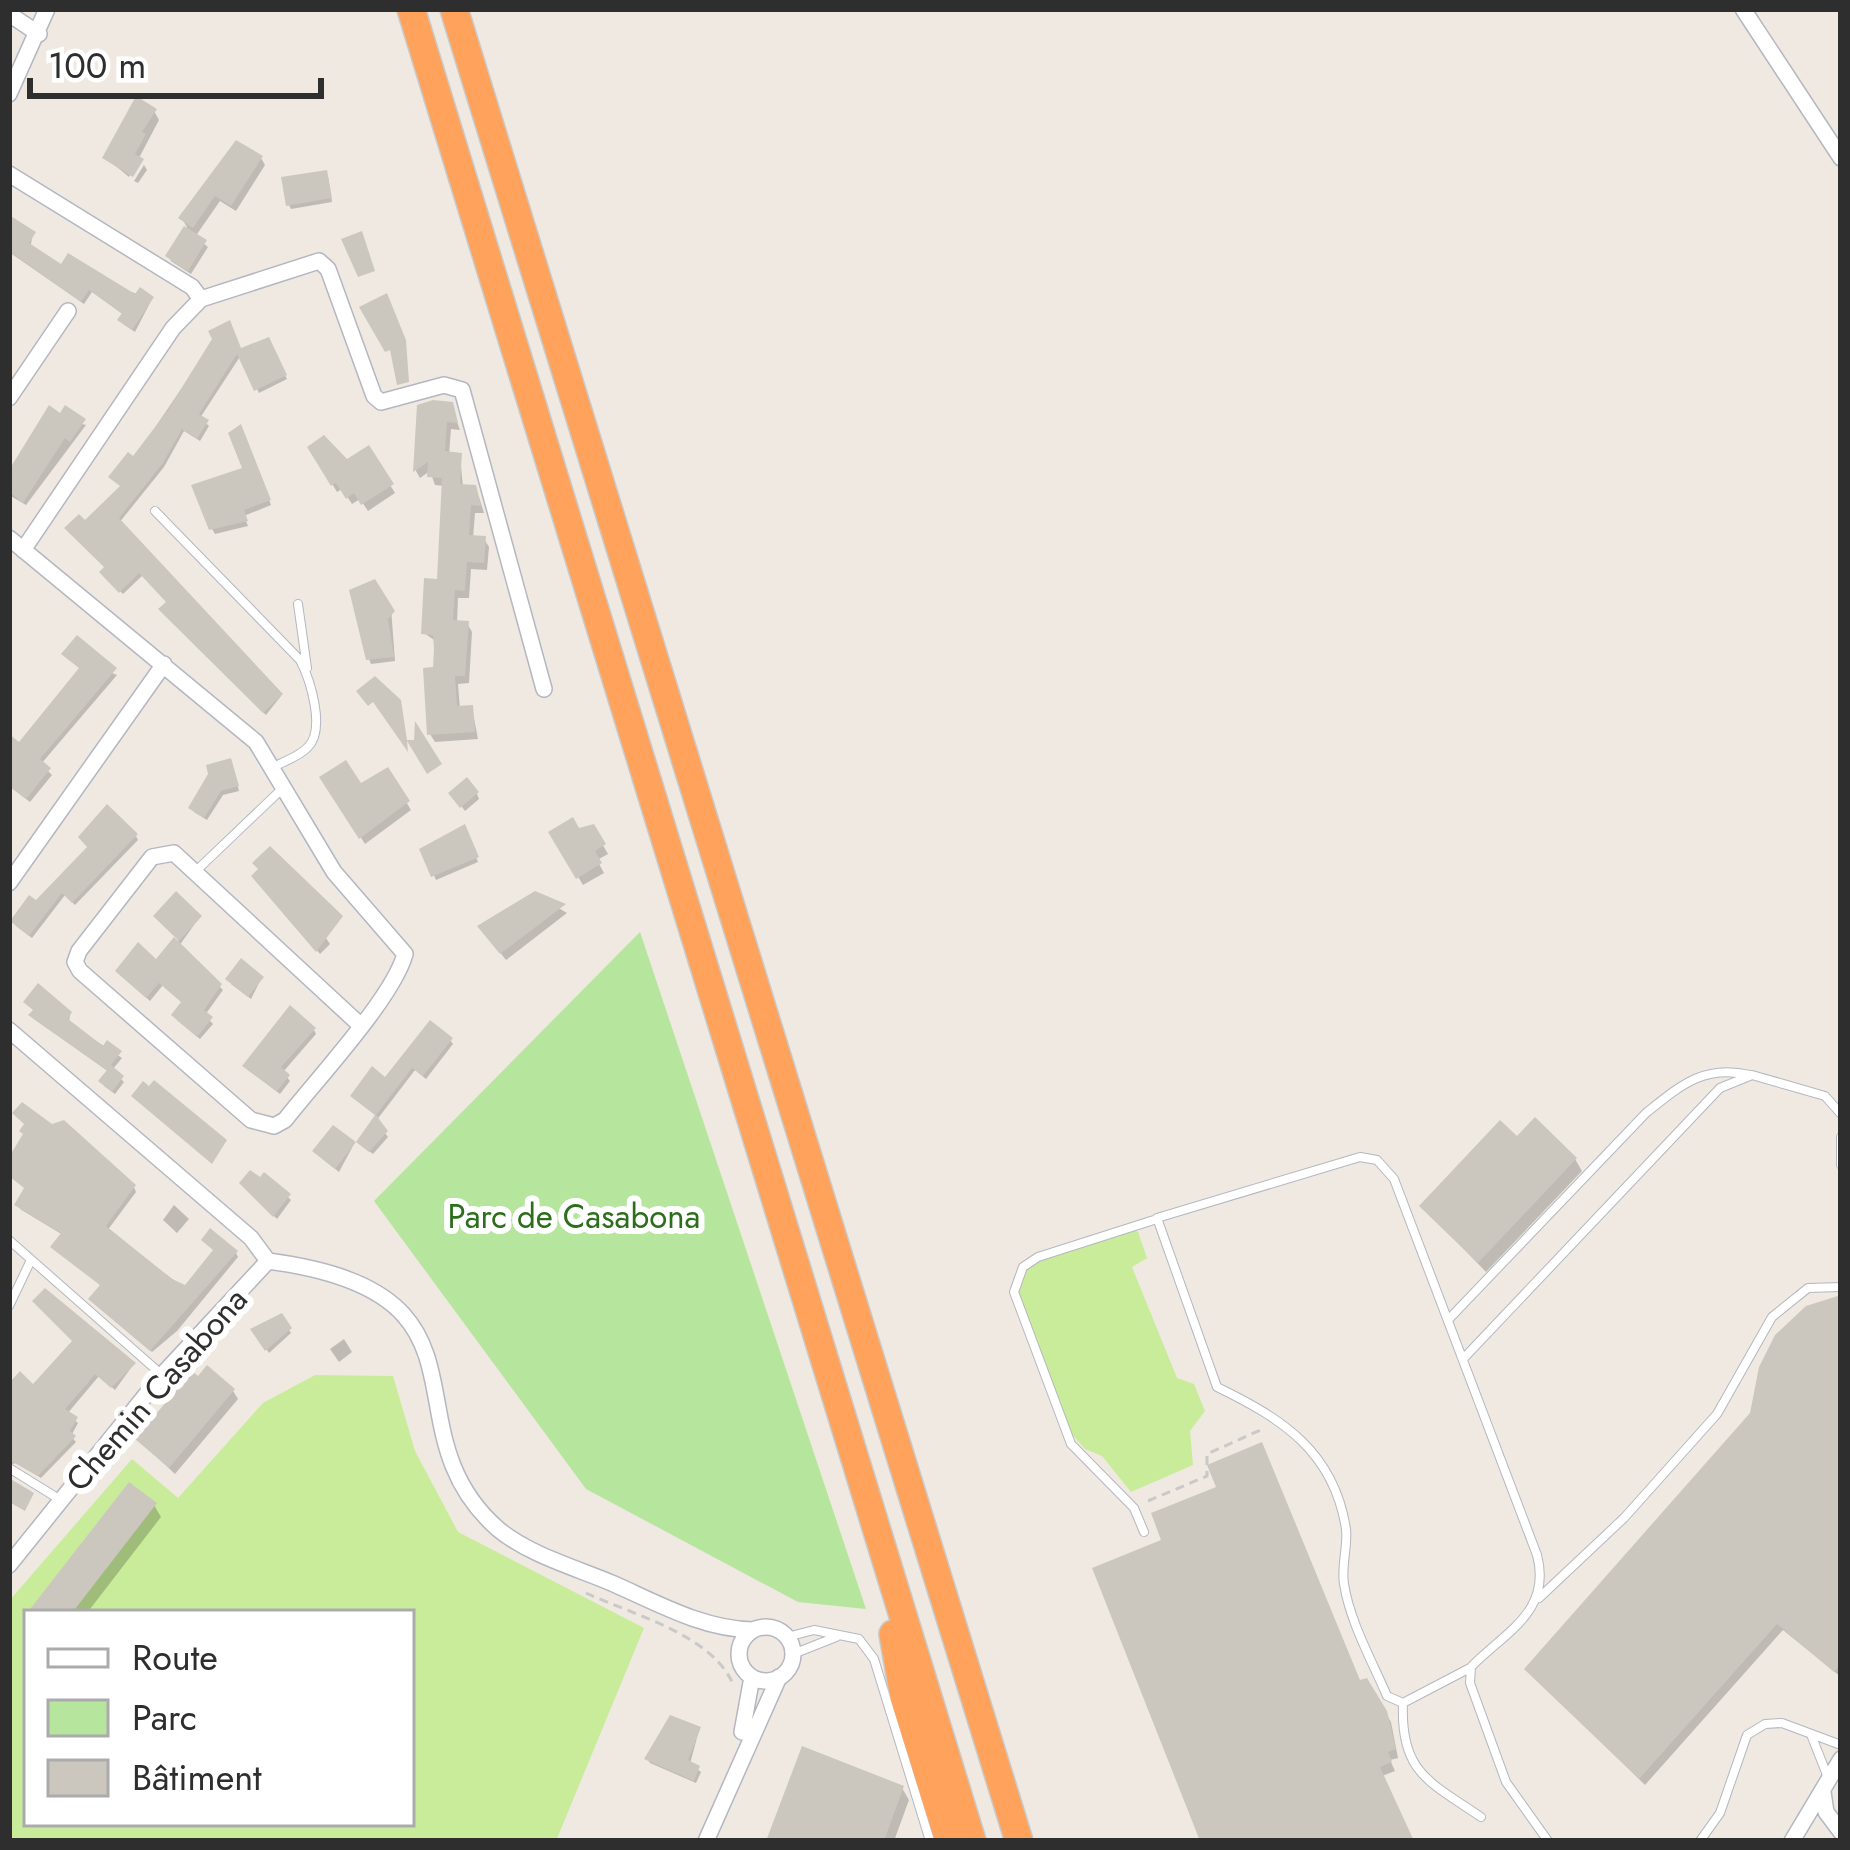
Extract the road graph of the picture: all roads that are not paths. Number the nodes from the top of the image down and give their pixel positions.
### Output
1 (47, 9) edge
2 (411, 9) edge
3 (454, 9) edge
4 (1743, 9) edge
5 (9, 14) edge
6 (39, 34) junction
7 (9, 94) edge
8 (1841, 158) edge
9 (9, 174) edge
10 (201, 299) junction
11 (68, 311) dead end
12 (9, 398) edge
13 (155, 511) dead end
14 (9, 538) edge
15 (23, 550) junction
16 (298, 604) dead end
17 (164, 664) junction
18 (308, 675) junction
19 (544, 689) dead end
20 (273, 767) junction
21 (285, 786) junction
22 (197, 870) junction
23 (9, 883) edge
24 (359, 1024) junction
25 (9, 1030) edge
26 (1752, 1075) junction
27 (1841, 1114) edge
28 (1841, 1137) edge
29 (1841, 1165) edge
30 (1157, 1219) junction
31 (9, 1240) edge
32 (31, 1260) junction
33 (268, 1262) junction
34 (1841, 1287) edge
35 (9, 1306) edge
36 (1448, 1320) junction
37 (1462, 1360) junction
38 (162, 1375) junction
39 (9, 1468) edge
40 (865, 1483) junction
41 (59, 1499) junction
42 (1144, 1532) dead end
43 (9, 1565) edge
44 (1538, 1599) junction
45 (706, 1624) junction
46 (753, 1630) junction
47 (837, 1636) junction
48 (787, 1637) junction
49 (739, 1653) junction
50 (793, 1654) junction
51 (1471, 1667) junction
52 (752, 1676) junction
53 (778, 1677) junction
54 (1403, 1703) junction
55 (1811, 1736) junction
56 (1841, 1745) edge
57 (1841, 1759) edge
58 (1825, 1783) junction
59 (1481, 1816) dead end
60 (1841, 1832) edge
61 (697, 1841) edge
62 (706, 1841) edge
63 (930, 1841) edge
64 (949, 1841) edge
65 (972, 1841) edge
66 (1019, 1841) edge
67 (1548, 1841) edge
68 (1700, 1841) edge
69 (1792, 1841) edge

1 - 6 street
2 - 40 highway
3 - 66 highway
4 - 8 street
5 - 6 street
6 - 7 street
9 - 10 street
10 - 15 street
10 - 19 street
11 - 12 street
13 - 18 lane
14 - 15 street
15 - 17 street
16 - 18 lane
17 - 20 street
17 - 23 street
18 - 20 lane
20 - 21 street
21 - 22 lane
21 - 24 street
22 - 24 street
22 - 24 street
25 - 33 street, Chemin Casabona
26 - 27 lane
26 - 36 lane
26 - 37 lane
28 - 29 lane
30 - 36 lane
30 - 42 lane
30 - 54 lane
31 - 32 lane
32 - 35 lane
32 - 38 lane
33 - 38 street, Chemin Casabona
33 - 45 street
34 - 44 lane
36 - 37 lane
37 - 44 lane
38 - 41 street, Chemin Casabona
39 - 41 lane
40 - 64 highway
40 - 65 highway
41 - 43 street, Chemin Casabona
44 - 51 lane
45 - 46 street
45 - 49 street
46 - 48 street
46 - 49 street
47 - 48 lane
47 - 50 lane
47 - 63 lane
48 - 50 street
49 - 52 street
50 - 53 street
51 - 54 lane
51 - 67 lane
52 - 53 street
52 - 61 street
53 - 62 street
54 - 59 lane
55 - 56 lane
55 - 58 lane
55 - 68 lane
57 - 58 street
58 - 60 street
58 - 69 street

